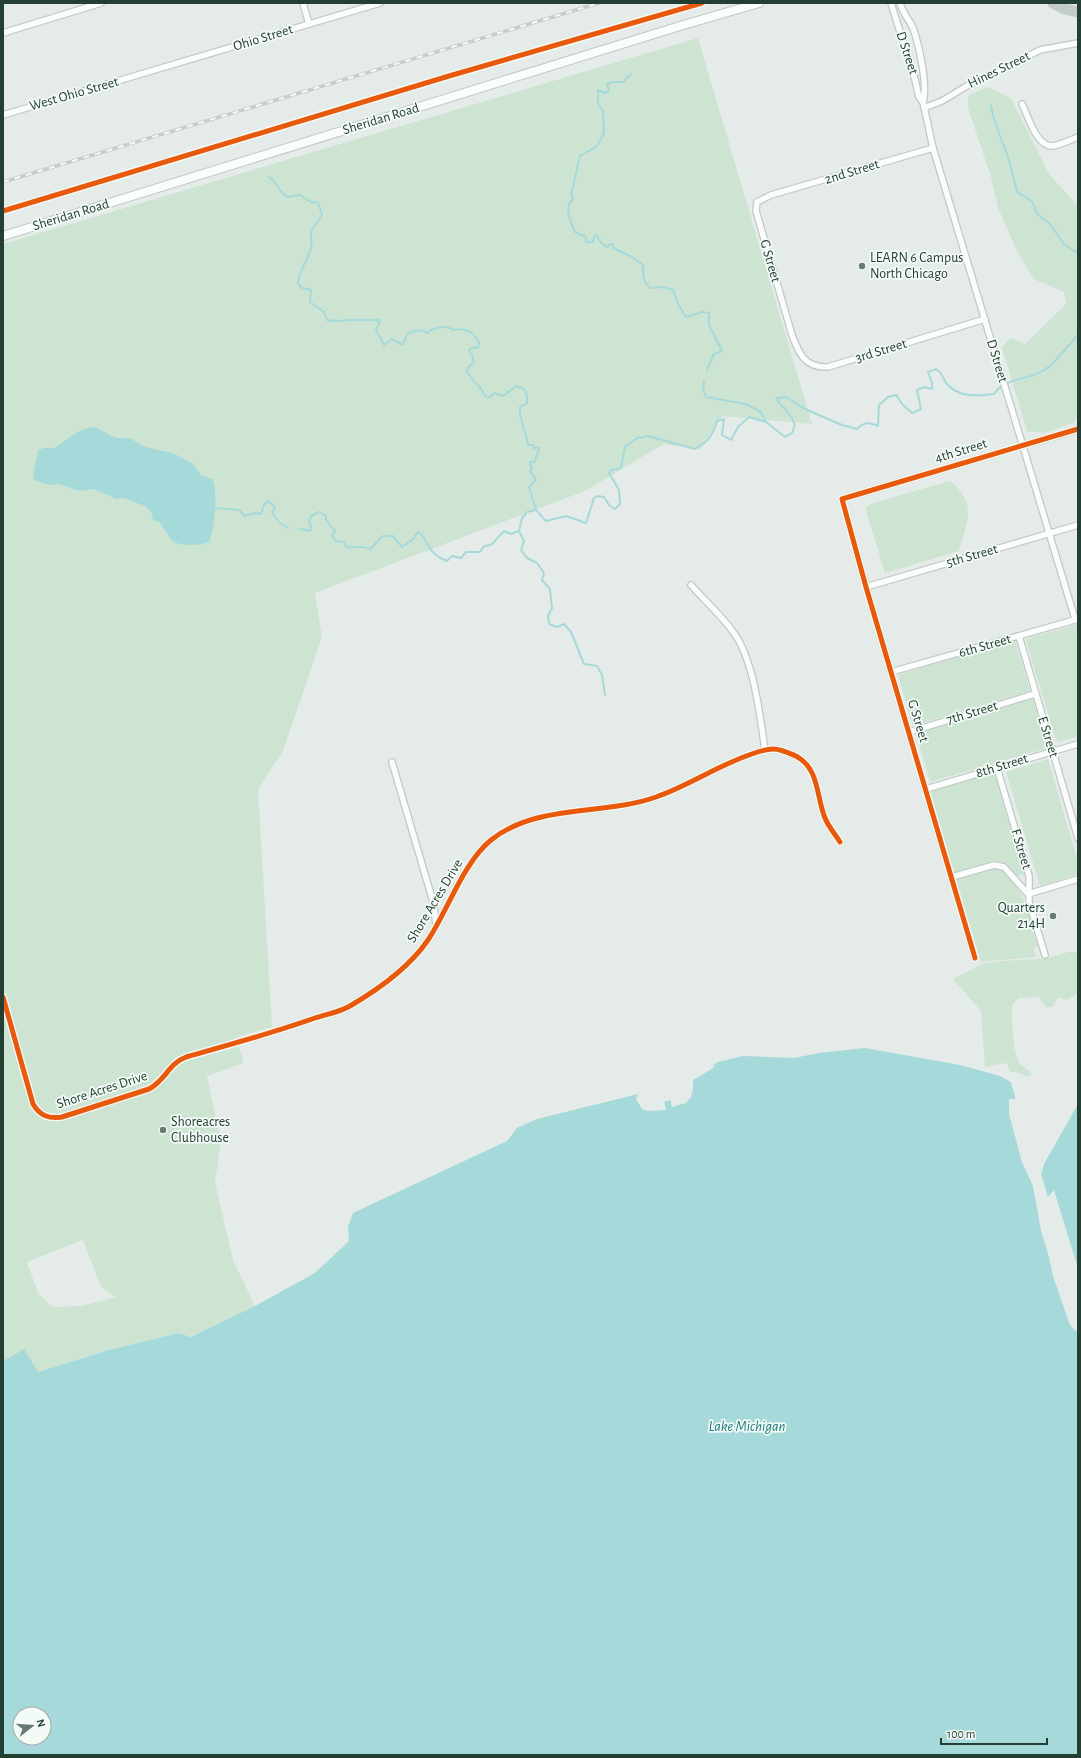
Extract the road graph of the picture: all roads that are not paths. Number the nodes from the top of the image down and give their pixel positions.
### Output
1 (101, 3) edge
2 (303, 3) edge
3 (380, 3) edge
4 (759, 3) edge
5 (891, 3) edge
6 (900, 3) edge
7 (1053, 3) edge
8 (1078, 12) edge
9 (309, 24) junction
10 (3, 33) edge
11 (1078, 43) edge
12 (146, 73) joint
13 (923, 102) junction
14 (1022, 104) dead end
15 (924, 108) junction
16 (3, 115) edge
17 (1078, 137) edge
18 (933, 148) junction
19 (771, 195) joint
20 (3, 236) edge
21 (985, 319) junction
22 (792, 335) joint
23 (1078, 428) edge
24 (1022, 445) junction
25 (851, 496) joint
26 (1078, 525) edge
27 (1049, 534) junction
28 (691, 585) dead end
29 (866, 587) junction
30 (1077, 619) edge
31 (1019, 636) junction
32 (891, 672) junction
33 (1035, 694) junction
34 (909, 732) junction
35 (1078, 744) edge
36 (765, 750) junction
37 (1052, 751) junction
38 (392, 762) dead end
39 (997, 768) junction
40 (926, 789) junction
41 (1078, 838) edge
42 (840, 842) dead end
43 (952, 877) junction
44 (1078, 879) edge
45 (1028, 894) junction
46 (436, 926) junction
47 (1045, 955) dead end
48 (975, 958) dead end
49 (3, 997) edge

1 - 10 street
2 - 9 street
3 - 9 street, Ohio Street
4 - 20 main road, Sheridan Road
5 - 13 street, D Street
6 - 13 street, D Street
7 - 8 highway
9 - 12 street, Ohio Street
11 - 15 street, Hines Street
12 - 16 street, West Ohio Street
13 - 15 street, D Street
14 - 17 street
15 - 18 street, D Street
18 - 19 street, 2nd Street
18 - 21 street, D Street
19 - 22 street, G Street
21 - 22 street, 3rd Street
21 - 24 street, D Street
23 - 24 street, 4th Street
24 - 25 street, 4th Street
24 - 27 street, D Street
25 - 29 street, G Street
26 - 27 street, 5th Street
27 - 29 street, 5th Street
27 - 30 street, D Street
28 - 36 street
29 - 32 street, G Street
30 - 31 street, 6th Street
31 - 32 street, 6th Street
31 - 33 street, E Street
32 - 34 street, G Street
33 - 34 street, 7th Street
33 - 37 street, E Street
34 - 40 street, G Street
35 - 37 street, 8th Street
36 - 42 street, Shore Acres Drive
36 - 46 street, Shore Acres Drive
37 - 39 street, 8th Street
37 - 41 street, E Street
38 - 46 street
39 - 40 street, 8th Street
39 - 45 street, F Street
40 - 43 street, G Street
43 - 45 street
43 - 48 street, G Street
44 - 45 street
45 - 47 street, F Street
46 - 49 street, Shore Acres Drive

